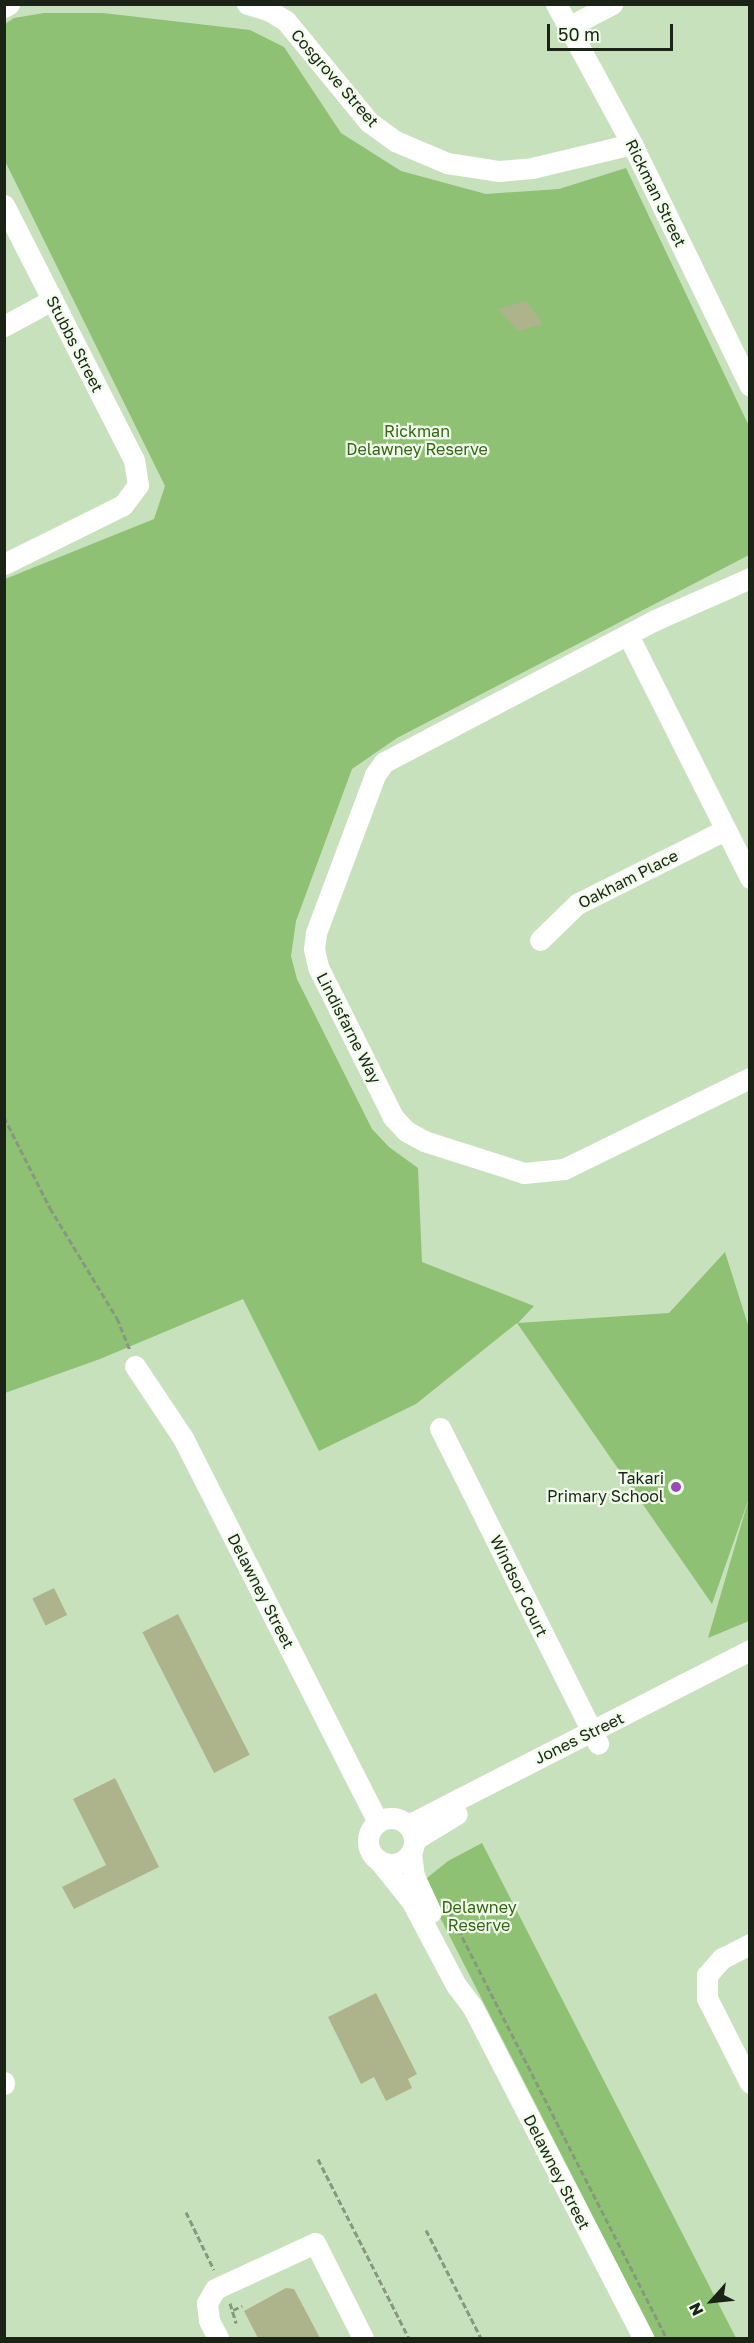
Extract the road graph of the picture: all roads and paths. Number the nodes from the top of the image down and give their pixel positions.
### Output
1 (9, 4) edge
2 (246, 4) edge
3 (556, 4) edge
4 (612, 4) edge
5 (4, 7) edge
6 (568, 27) junction
7 (633, 144) junction
8 (4, 205) edge
9 (52, 300) junction
10 (4, 326) edge
11 (750, 386) edge
12 (4, 564) edge
13 (750, 578) edge
14 (628, 635) junction
15 (725, 830) junction
16 (750, 878) edge
17 (540, 940) dead end
18 (750, 1078) edge
19 (4, 1117) edge
20 (135, 1366) joint
21 (440, 1428) dead end
22 (750, 1650) edge
23 (750, 1666) edge
24 (595, 1738) junction
25 (378, 1821) junction
26 (411, 1840) junction
27 (380, 1862) junction
28 (450, 1912) dead end
29 (750, 1944) edge
30 (472, 2006) junction
31 (750, 2082) edge
32 (318, 2159) dead end
33 (426, 2230) dead end
34 (242, 2306) dead end
35 (233, 2310) dead end
36 (218, 2338) edge
37 (363, 2338) edge
38 (409, 2338) edge
39 (481, 2338) edge
40 (643, 2338) edge
41 (667, 2338) edge

1 - 5 street
2 - 7 street, Cosgrove Street
3 - 6 street, Rickman Street
4 - 6 street
6 - 7 street, Rickman Street
7 - 11 street, Rickman Street
8 - 9 street, Stubbs Street
9 - 10 street
9 - 12 street, Stubbs Street
13 - 14 street, Lindisfarne Way
14 - 15 street
14 - 18 street, Lindisfarne Way
15 - 16 street
15 - 17 street, Oakham Place
19 - 20 path
20 - 25 street, Delawney Street
21 - 24 street, Windsor Court
22 - 24 street, Jones Street
23 - 24 street, Jones Street
24 - 26 street, Jones Street
25 - 26 street
25 - 27 street
26 - 27 street, Jones Street
26 - 30 street, Delawney Street
27 - 30 street, Delawney Street
28 - 41 path
29 - 31 street
30 - 40 street, Delawney Street
32 - 38 path
33 - 39 path
34 - 35 path
36 - 37 street

